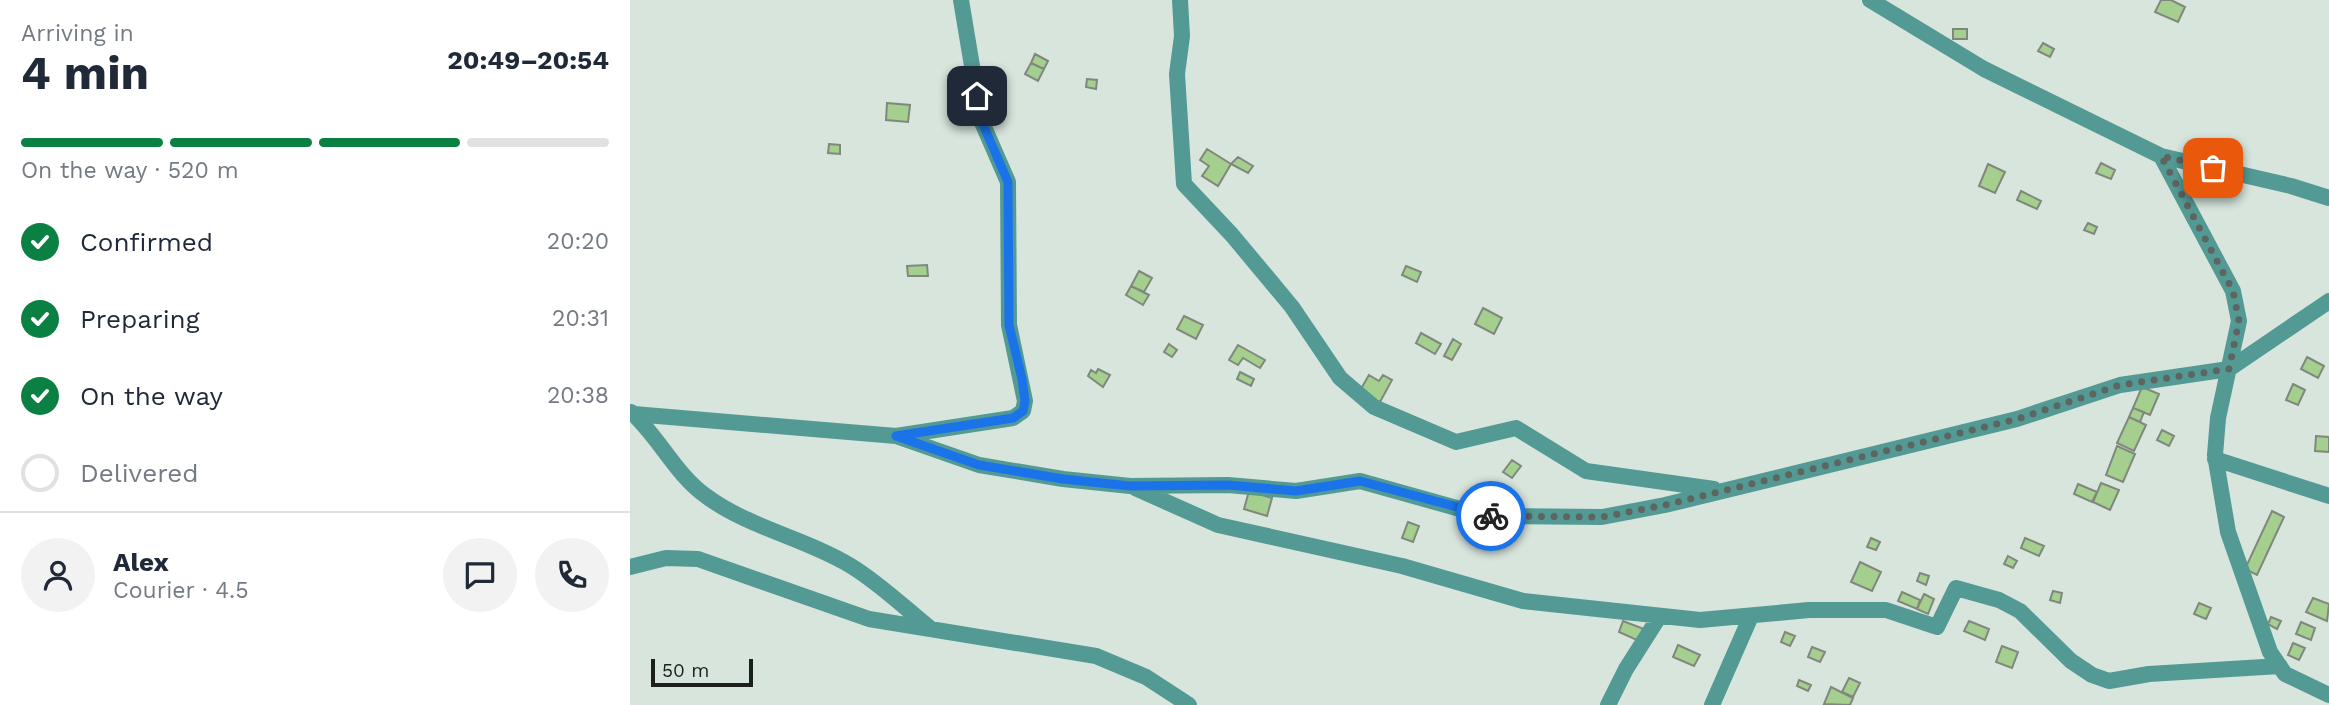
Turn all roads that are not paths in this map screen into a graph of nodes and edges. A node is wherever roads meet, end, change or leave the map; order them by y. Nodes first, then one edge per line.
1 (961, 0) edge
2 (1180, 0) edge
3 (1870, 0) edge
4 (2161, 156) junction
5 (2329, 198) edge
6 (2329, 301) edge
7 (2229, 369) junction
8 (632, 412) edge
9 (896, 436) junction
10 (2216, 459) junction
11 (1130, 486) junction
12 (1723, 491) junction
13 (2329, 496) edge
14 (630, 567) edge
15 (1751, 616) junction
16 (1659, 617) junction
17 (933, 630) junction
18 (2280, 666) junction
19 (2329, 695) edge
20 (1189, 705) edge
21 (1608, 705) edge
22 (1712, 705) edge

1 - 9 street
2 - 12 street
3 - 4 street
4 - 5 street
4 - 7 street
6 - 7 street
7 - 10 street
7 - 12 street
8 - 9 street
8 - 17 street
9 - 11 street
10 - 13 street
10 - 18 street
11 - 12 street
11 - 16 street
14 - 17 street
15 - 16 street
15 - 18 street
15 - 22 street
16 - 21 street
17 - 20 street
18 - 19 street

